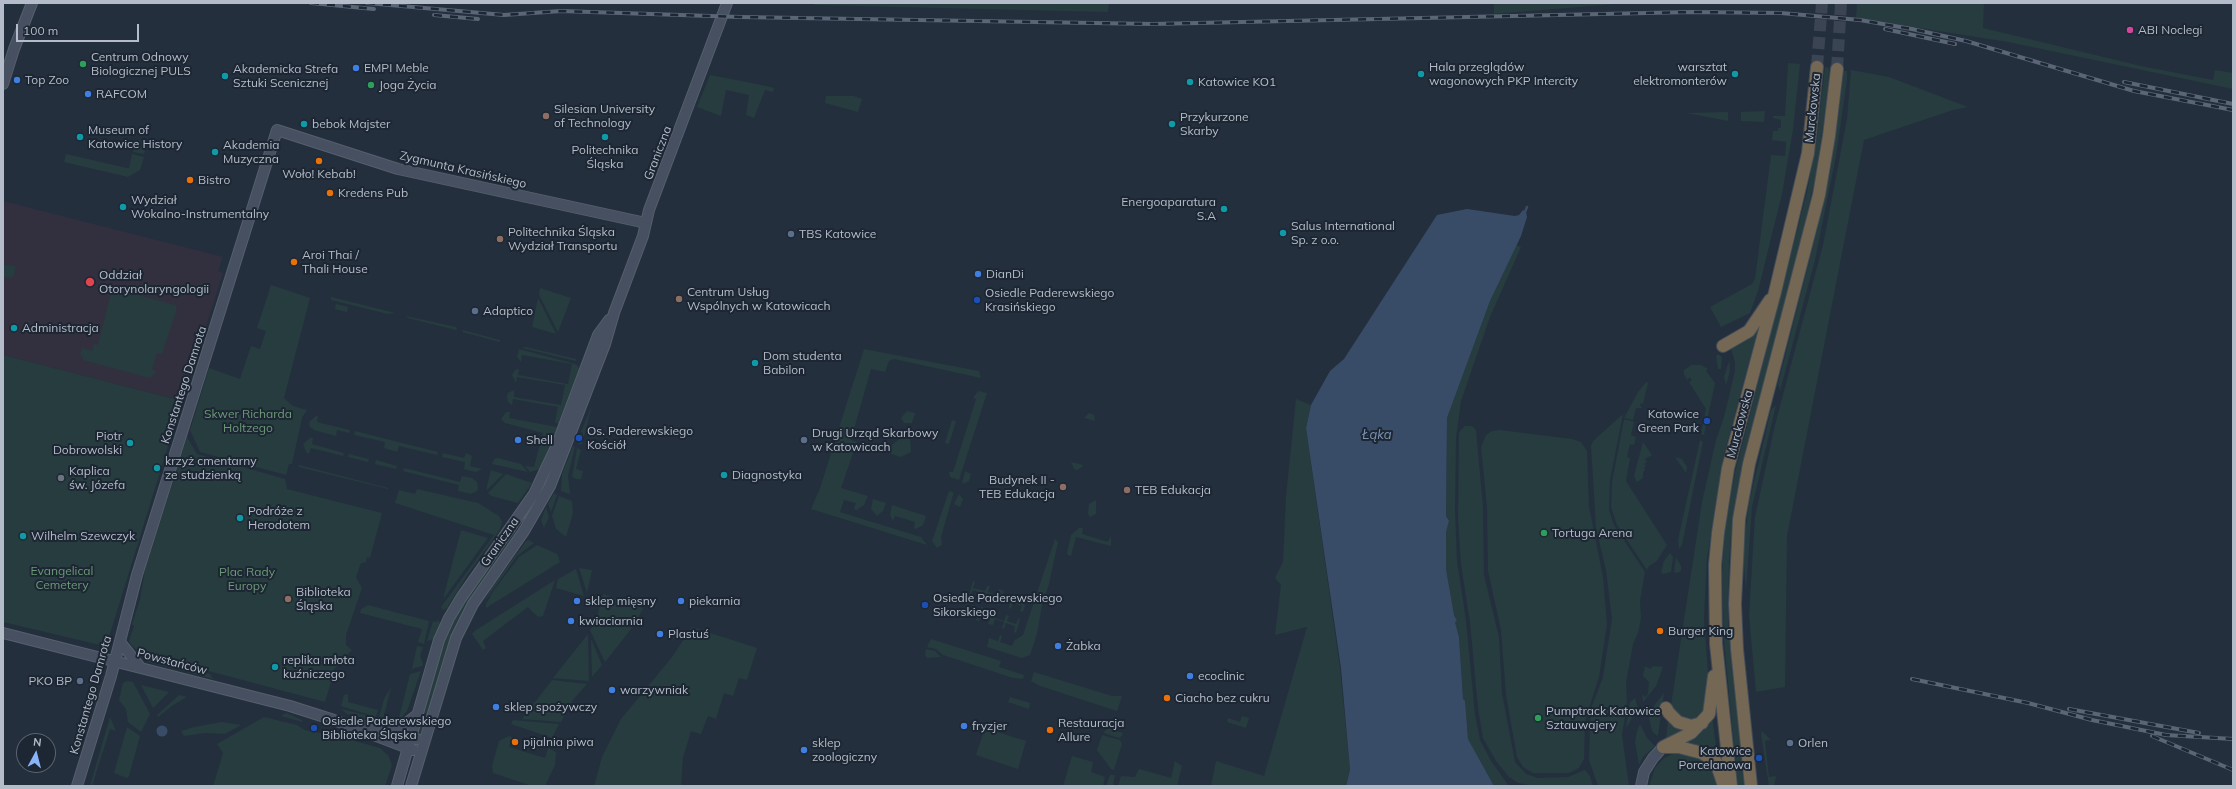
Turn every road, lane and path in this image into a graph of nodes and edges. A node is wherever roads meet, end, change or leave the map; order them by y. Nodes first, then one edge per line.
1 (32, 3) edge
2 (728, 3) edge
3 (1817, 67) tunnel mouth
4 (1837, 69) tunnel mouth
5 (3, 84) edge
6 (277, 130) joint
7 (646, 223) junction
8 (1775, 292) junction
9 (614, 313) junction
10 (1723, 346) dead end
11 (3, 633) edge
12 (120, 642) junction
13 (1717, 655) junction
14 (115, 661) junction
15 (140, 667) junction
16 (1739, 680) junction
17 (1666, 708) dead end
18 (1751, 709) dead end
19 (417, 715) junction
20 (334, 720) junction
21 (1702, 723) junction
22 (396, 732) junction
23 (411, 737) junction
24 (424, 741) junction
25 (1663, 747) junction
26 (408, 748) junction
27 (421, 752) junction
28 (77, 786) edge
29 (397, 786) edge
30 (411, 786) edge
31 (1642, 786) edge
32 (1724, 786) edge
33 (1730, 786) edge
34 (1750, 786) edge

1 - 5 street
2 - 7 street, Graniczna
3 - 8 highway, Murckowska
4 - 16 highway, Murckowska
6 - 7 street, Zygmunta Krasińskiego
6 - 12 street, Konstantego Damrota
7 - 9 street, Graniczna
8 - 10 highway
8 - 13 highway, Murckowska
9 - 19 street, Graniczna
9 - 24 street, Graniczna
11 - 14 street, Powstańców
12 - 14 street, Konstantego Damrota
12 - 15 street
13 - 21 highway
13 - 33 highway, Murckowska
14 - 15 street, Powstańców
14 - 28 street, Konstantego Damrota
15 - 20 street, Powstańców
16 - 18 highway
16 - 34 highway, Murckowska
17 - 21 highway
19 - 22 street
19 - 23 street, Graniczna
20 - 22 street, Powstańców
20 - 26 street, Powstańców
21 - 25 highway
22 - 23 street, Powstańców
23 - 24 street, Powstańców
23 - 26 street, Graniczna
24 - 27 street, Graniczna
25 - 31 street
25 - 32 highway
26 - 27 street, Powstańców
26 - 29 street, Graniczna
27 - 30 street, Graniczna

